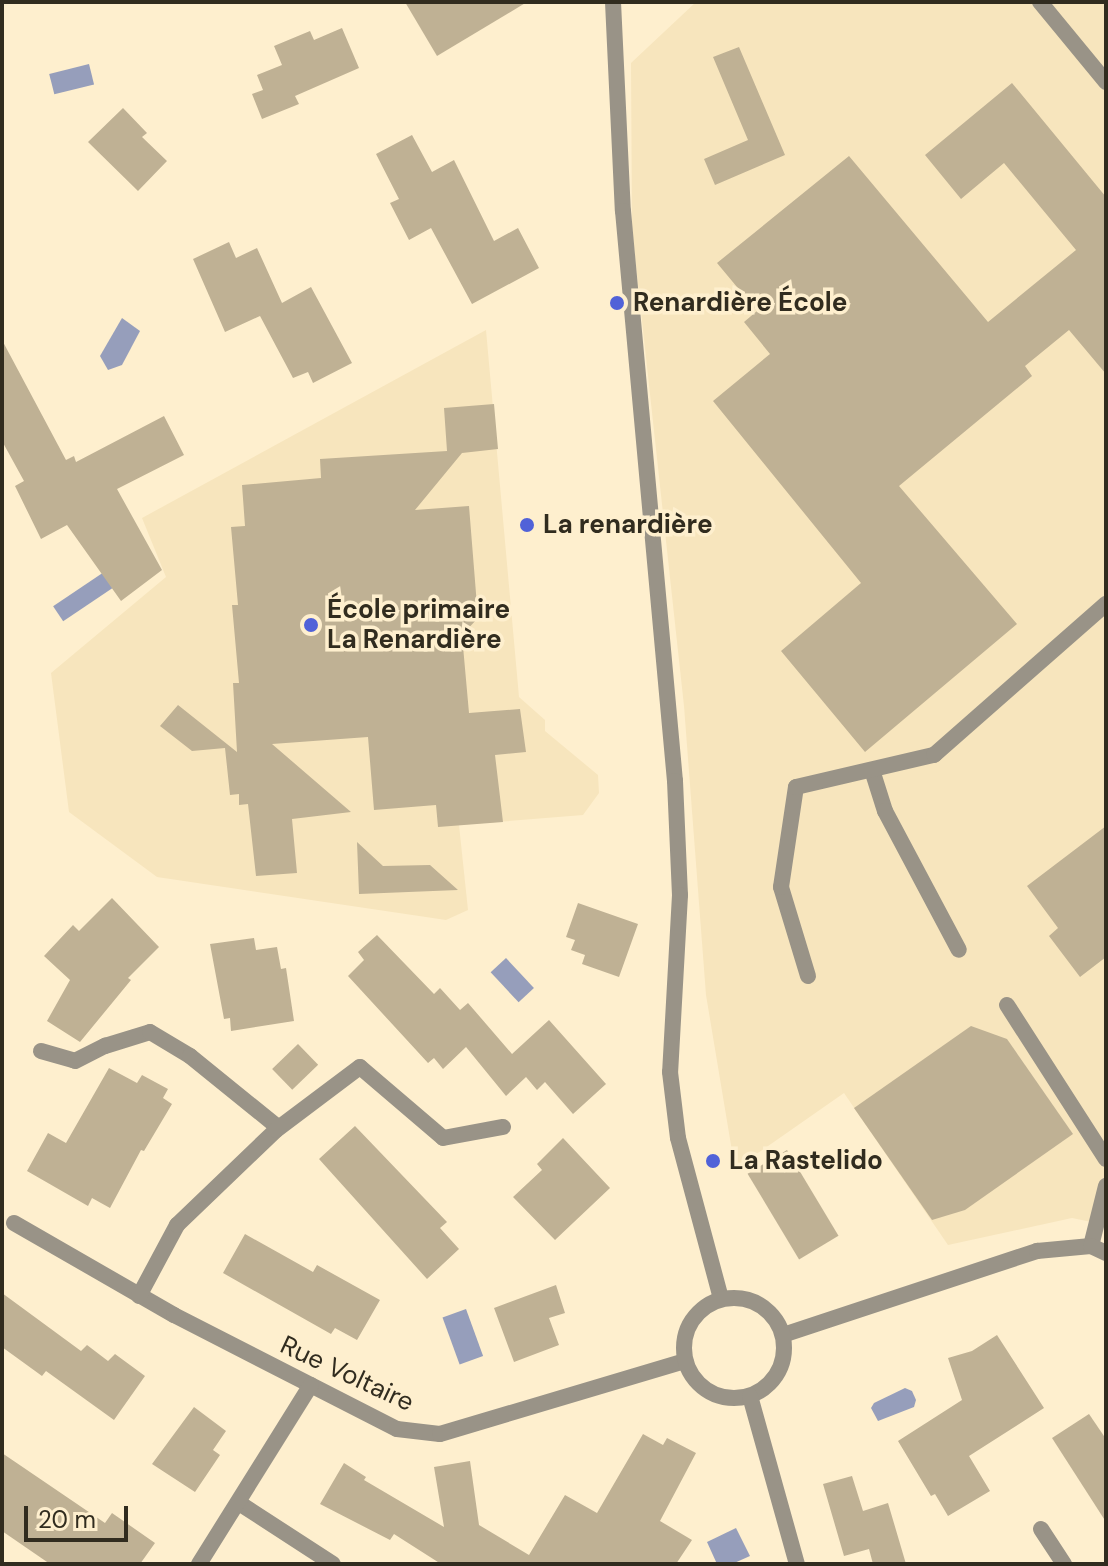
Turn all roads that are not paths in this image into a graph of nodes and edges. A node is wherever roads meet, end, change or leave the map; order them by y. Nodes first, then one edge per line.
1 (613, 2) edge
2 (1040, 2) edge
3 (1106, 82) edge
4 (1106, 604) edge
5 (872, 770) junction
6 (959, 950) dead end
7 (808, 976) dead end
8 (1007, 1005) dead end
9 (41, 1051) dead end
10 (503, 1127) dead end
11 (279, 1128) junction
12 (1106, 1159) edge
13 (1106, 1186) edge
14 (14, 1223) dead end
15 (1098, 1250) edge
16 (139, 1296) junction
17 (721, 1298) junction
18 (783, 1335) junction
19 (685, 1361) junction
20 (311, 1385) junction
21 (750, 1396) junction
22 (239, 1503) junction
23 (1041, 1529) dead end
24 (199, 1564) edge
25 (333, 1564) edge
26 (797, 1564) edge
27 (1064, 1564) edge

1 - 17 street
2 - 3 street
4 - 5 street
5 - 6 street
5 - 7 street
8 - 12 street
9 - 11 street
10 - 11 street
11 - 16 street
13 - 15 street
14 - 16 street, Rue Voltaire
15 - 18 street
16 - 20 street, Rue Voltaire
17 - 18 street
17 - 19 street
18 - 21 street
19 - 20 street, Rue Voltaire
19 - 21 street
20 - 22 street
21 - 26 street
22 - 24 street
22 - 25 street
23 - 27 street

